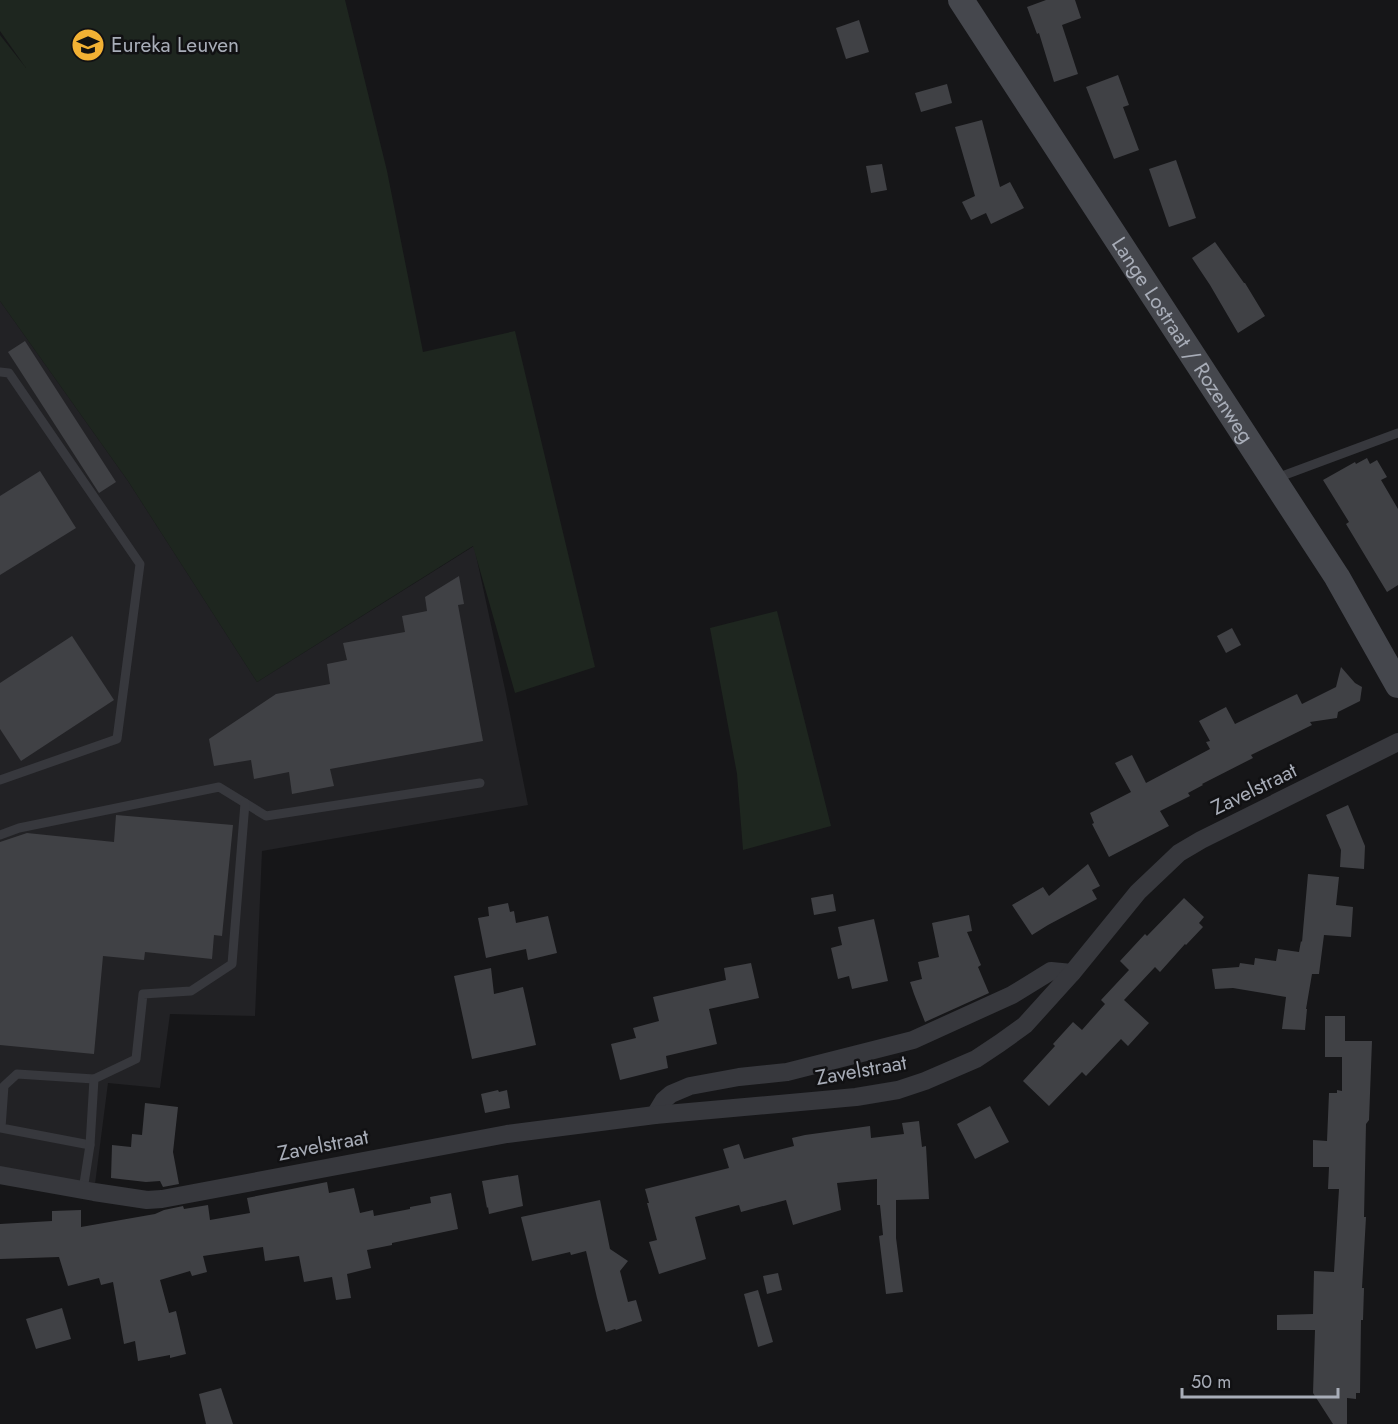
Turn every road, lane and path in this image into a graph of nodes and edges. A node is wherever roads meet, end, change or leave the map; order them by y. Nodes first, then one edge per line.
1 (961, 0) edge
2 (0, 372) edge
3 (1398, 433) edge
4 (1273, 479) junction
5 (1398, 685) edge
6 (1398, 742) edge
7 (0, 780) edge
8 (480, 783) dead end
9 (245, 803) junction
10 (0, 835) edge
11 (1072, 973) junction
12 (94, 1079) junction
13 (655, 1115) junction
14 (1, 1128) edge
15 (90, 1145) junction
16 (0, 1175) edge
17 (84, 1190) junction

1 - 4 street, Lange Lostraat / Rozenweg
2 - 7 lane
3 - 4 lane
4 - 5 street, Lange Lostraat / Rozenweg
6 - 11 street, Zavelstraat
8 - 9 lane
9 - 10 lane
9 - 12 lane
11 - 13 street, Zavelstraat
11 - 13 street, Zavelstraat
12 - 14 lane
12 - 15 lane
13 - 17 street, Zavelstraat
14 - 15 lane
15 - 17 lane
16 - 17 street, Zavelstraat

